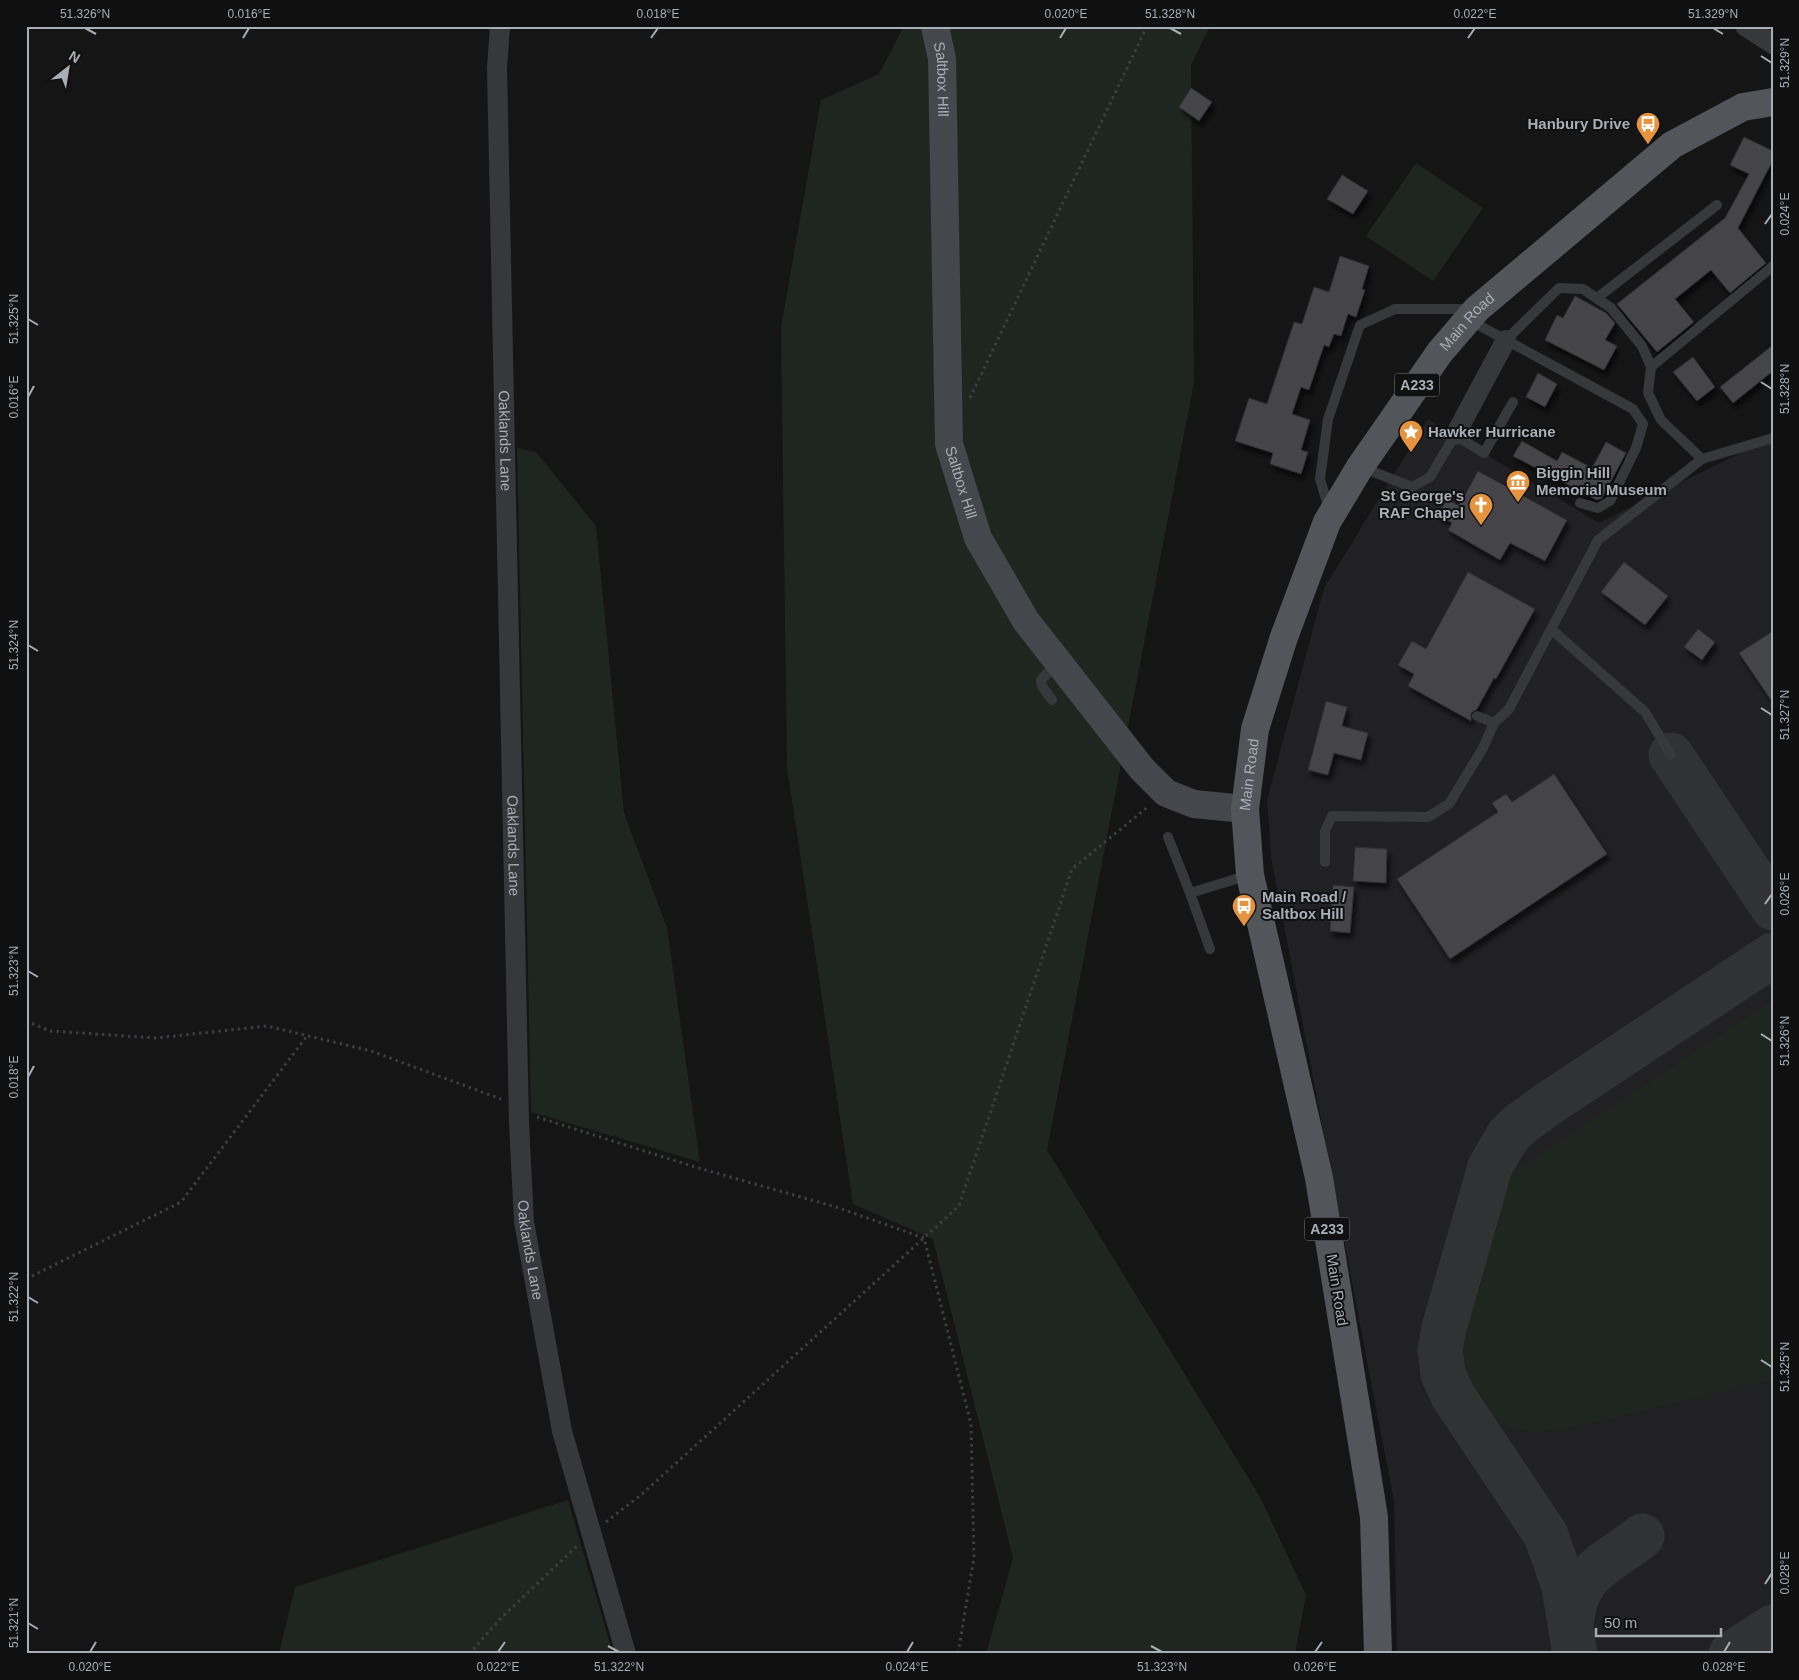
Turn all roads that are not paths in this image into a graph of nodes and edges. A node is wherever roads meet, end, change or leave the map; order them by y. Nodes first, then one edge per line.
1 (500, 26) edge
2 (935, 26) edge
3 (1745, 26) edge
4 (1773, 44) edge
5 (1773, 102) edge
6 (1717, 205) dead end
7 (1773, 266) edge
8 (1597, 298) junction
9 (1472, 314) junction
10 (1506, 340) junction
11 (1651, 367) junction
12 (1513, 402) dead end
13 (1455, 436) junction
14 (1773, 438) edge
15 (1702, 458) junction
16 (1360, 467) junction
17 (1580, 503) dead end
18 (1331, 515) junction
19 (1551, 629) junction
20 (1058, 662) junction
21 (1052, 700) dead end
22 (1478, 716) dead end
23 (1494, 723) junction
24 (1671, 755) dead end
25 (1245, 809) junction
26 (1168, 837) dead end
27 (1325, 862) dead end
28 (1250, 875) junction
29 (1190, 893) junction
30 (1210, 949) dead end
31 (626, 1654) edge
32 (1378, 1654) edge

1 - 31 street, Oaklands Lane
2 - 20 street, Saltbox Hill
3 - 4 street
5 - 9 main road, Main Road / A233
6 - 8 lane
7 - 11 lane
8 - 10 lane
8 - 11 lane
9 - 10 lane
9 - 16 main road, Main Road / A233
9 - 18 lane
10 - 13 street
10 - 17 lane
11 - 15 lane
12 - 13 lane
13 - 16 lane
14 - 15 lane
15 - 19 lane
16 - 18 main road, Main Road / A233
18 - 25 main road, Main Road / A233
19 - 23 lane
19 - 24 lane
20 - 21 lane
20 - 25 street, Saltbox Hill
22 - 23 lane
23 - 27 lane
25 - 28 main road, Main Road / A233
26 - 29 lane
28 - 29 lane
28 - 32 main road, Main Road / A233
29 - 30 lane

